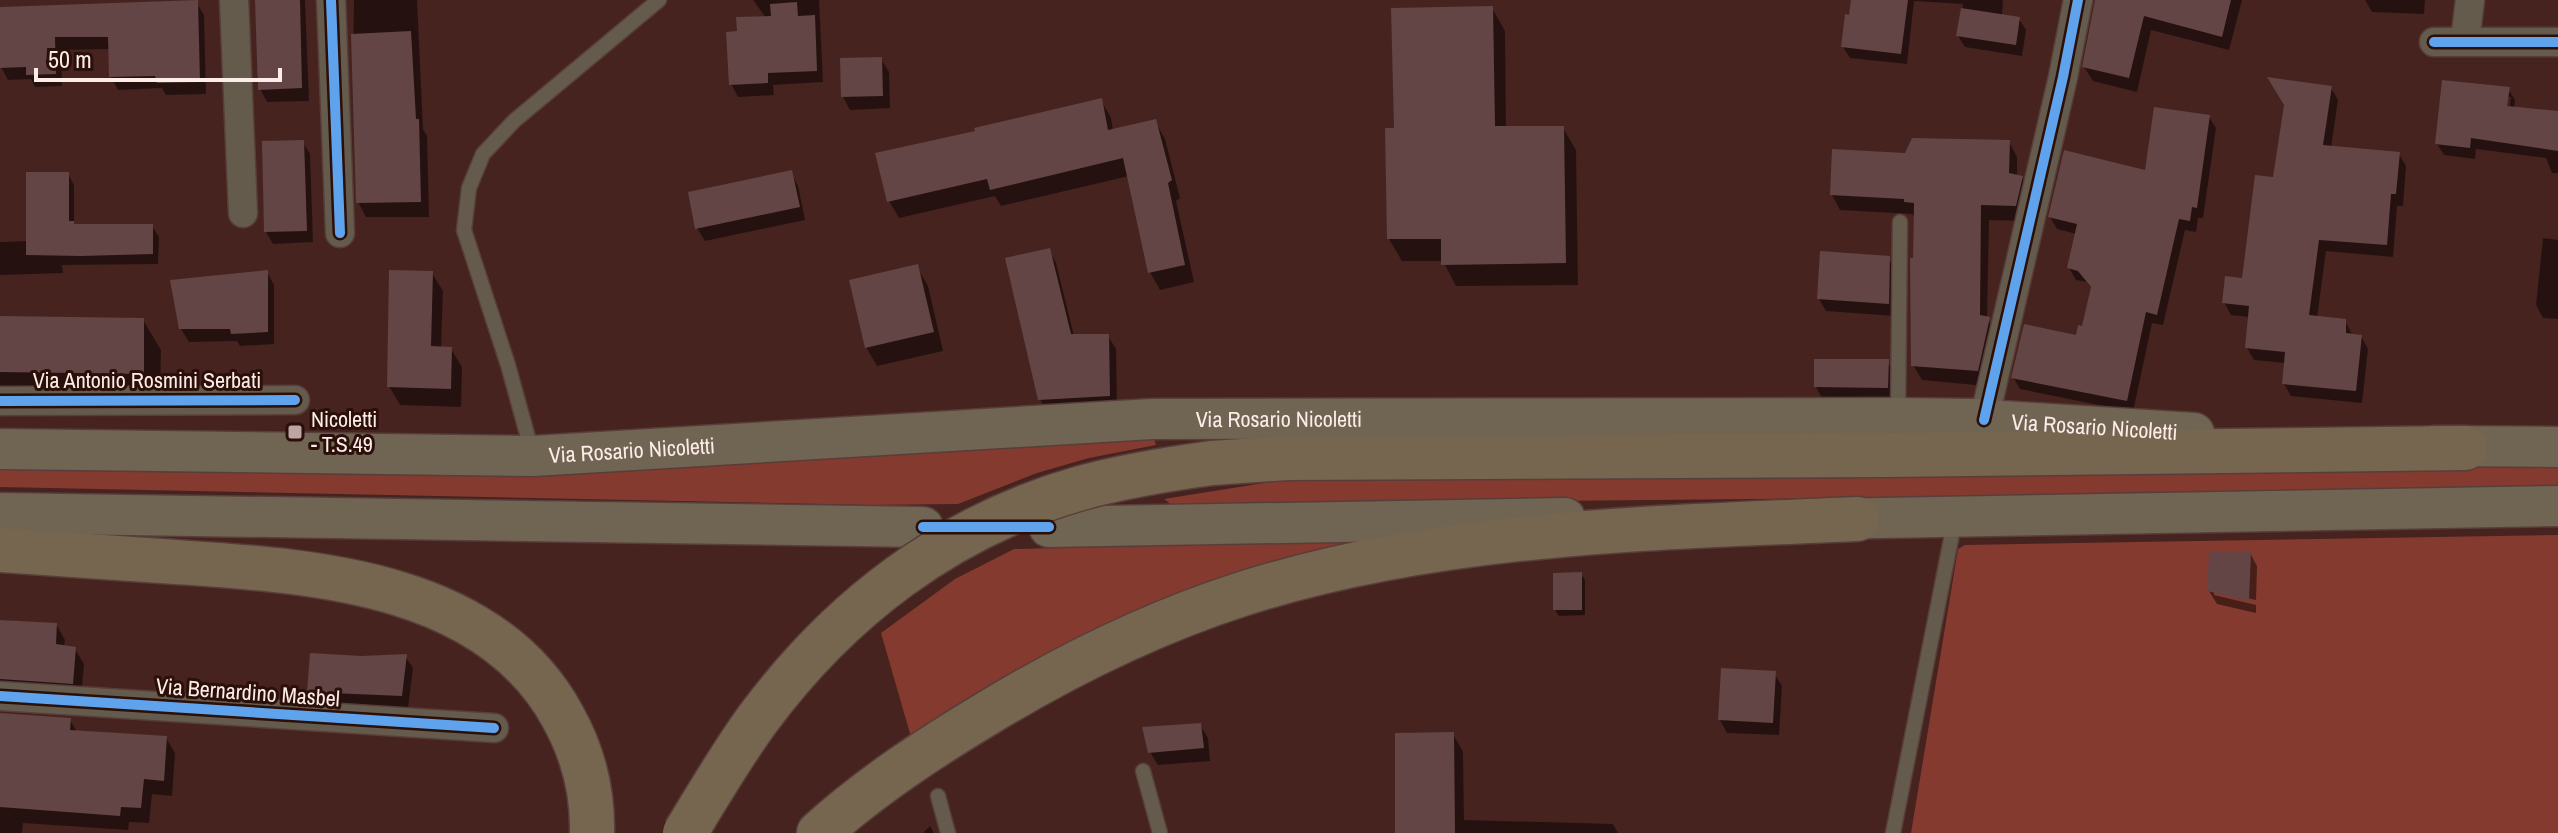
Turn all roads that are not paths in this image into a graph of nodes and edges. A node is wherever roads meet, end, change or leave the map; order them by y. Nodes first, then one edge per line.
1 (234, 0) edge
2 (331, 0) edge
3 (659, 0) edge
4 (2078, 0) edge
5 (2470, 0) edge
6 (2465, 41) junction
7 (2434, 42) dead end
8 (2558, 42) edge
9 (243, 213) dead end
10 (1900, 222) dead end
11 (340, 233) dead end
12 (295, 400) dead end
13 (0, 401) edge
14 (1898, 418) junction
15 (1984, 420) junction
16 (2558, 447) edge
17 (2465, 448) junction
18 (0, 449) edge
19 (533, 456) junction
20 (2558, 506) edge
21 (0, 513) edge
22 (1955, 518) junction
23 (1857, 519) junction
24 (923, 527) dead end
25 (1049, 527) dead end
26 (0, 550) edge
27 (0, 696) edge
28 (494, 728) dead end
29 (1143, 771) dead end
30 (938, 796) dead end
31 (592, 833) edge
32 (685, 833) edge
33 (819, 833) edge
34 (948, 833) edge
35 (1160, 833) edge
36 (1893, 833) edge

1 - 9 street
2 - 11 street
3 - 19 lane
4 - 15 street
5 - 6 street
6 - 7 street
6 - 8 street
10 - 14 lane
12 - 13 street, Via Antonio Rosmini Serbati
14 - 15 main road, Via Rosario Nicoletti
14 - 19 main road, Via Rosario Nicoletti
15 - 17 main road, Via Rosario Nicoletti
16 - 17 main road, Via Rosario Nicoletti
17 - 32 highway, bridge
18 - 19 main road, Via Rosario Nicoletti
20 - 22 main road
21 - 24 main road
22 - 23 main road
22 - 36 lane
23 - 25 main road
23 - 33 highway
26 - 31 highway
27 - 28 street, Via Bernardino Masbel
29 - 35 lane
30 - 34 lane

